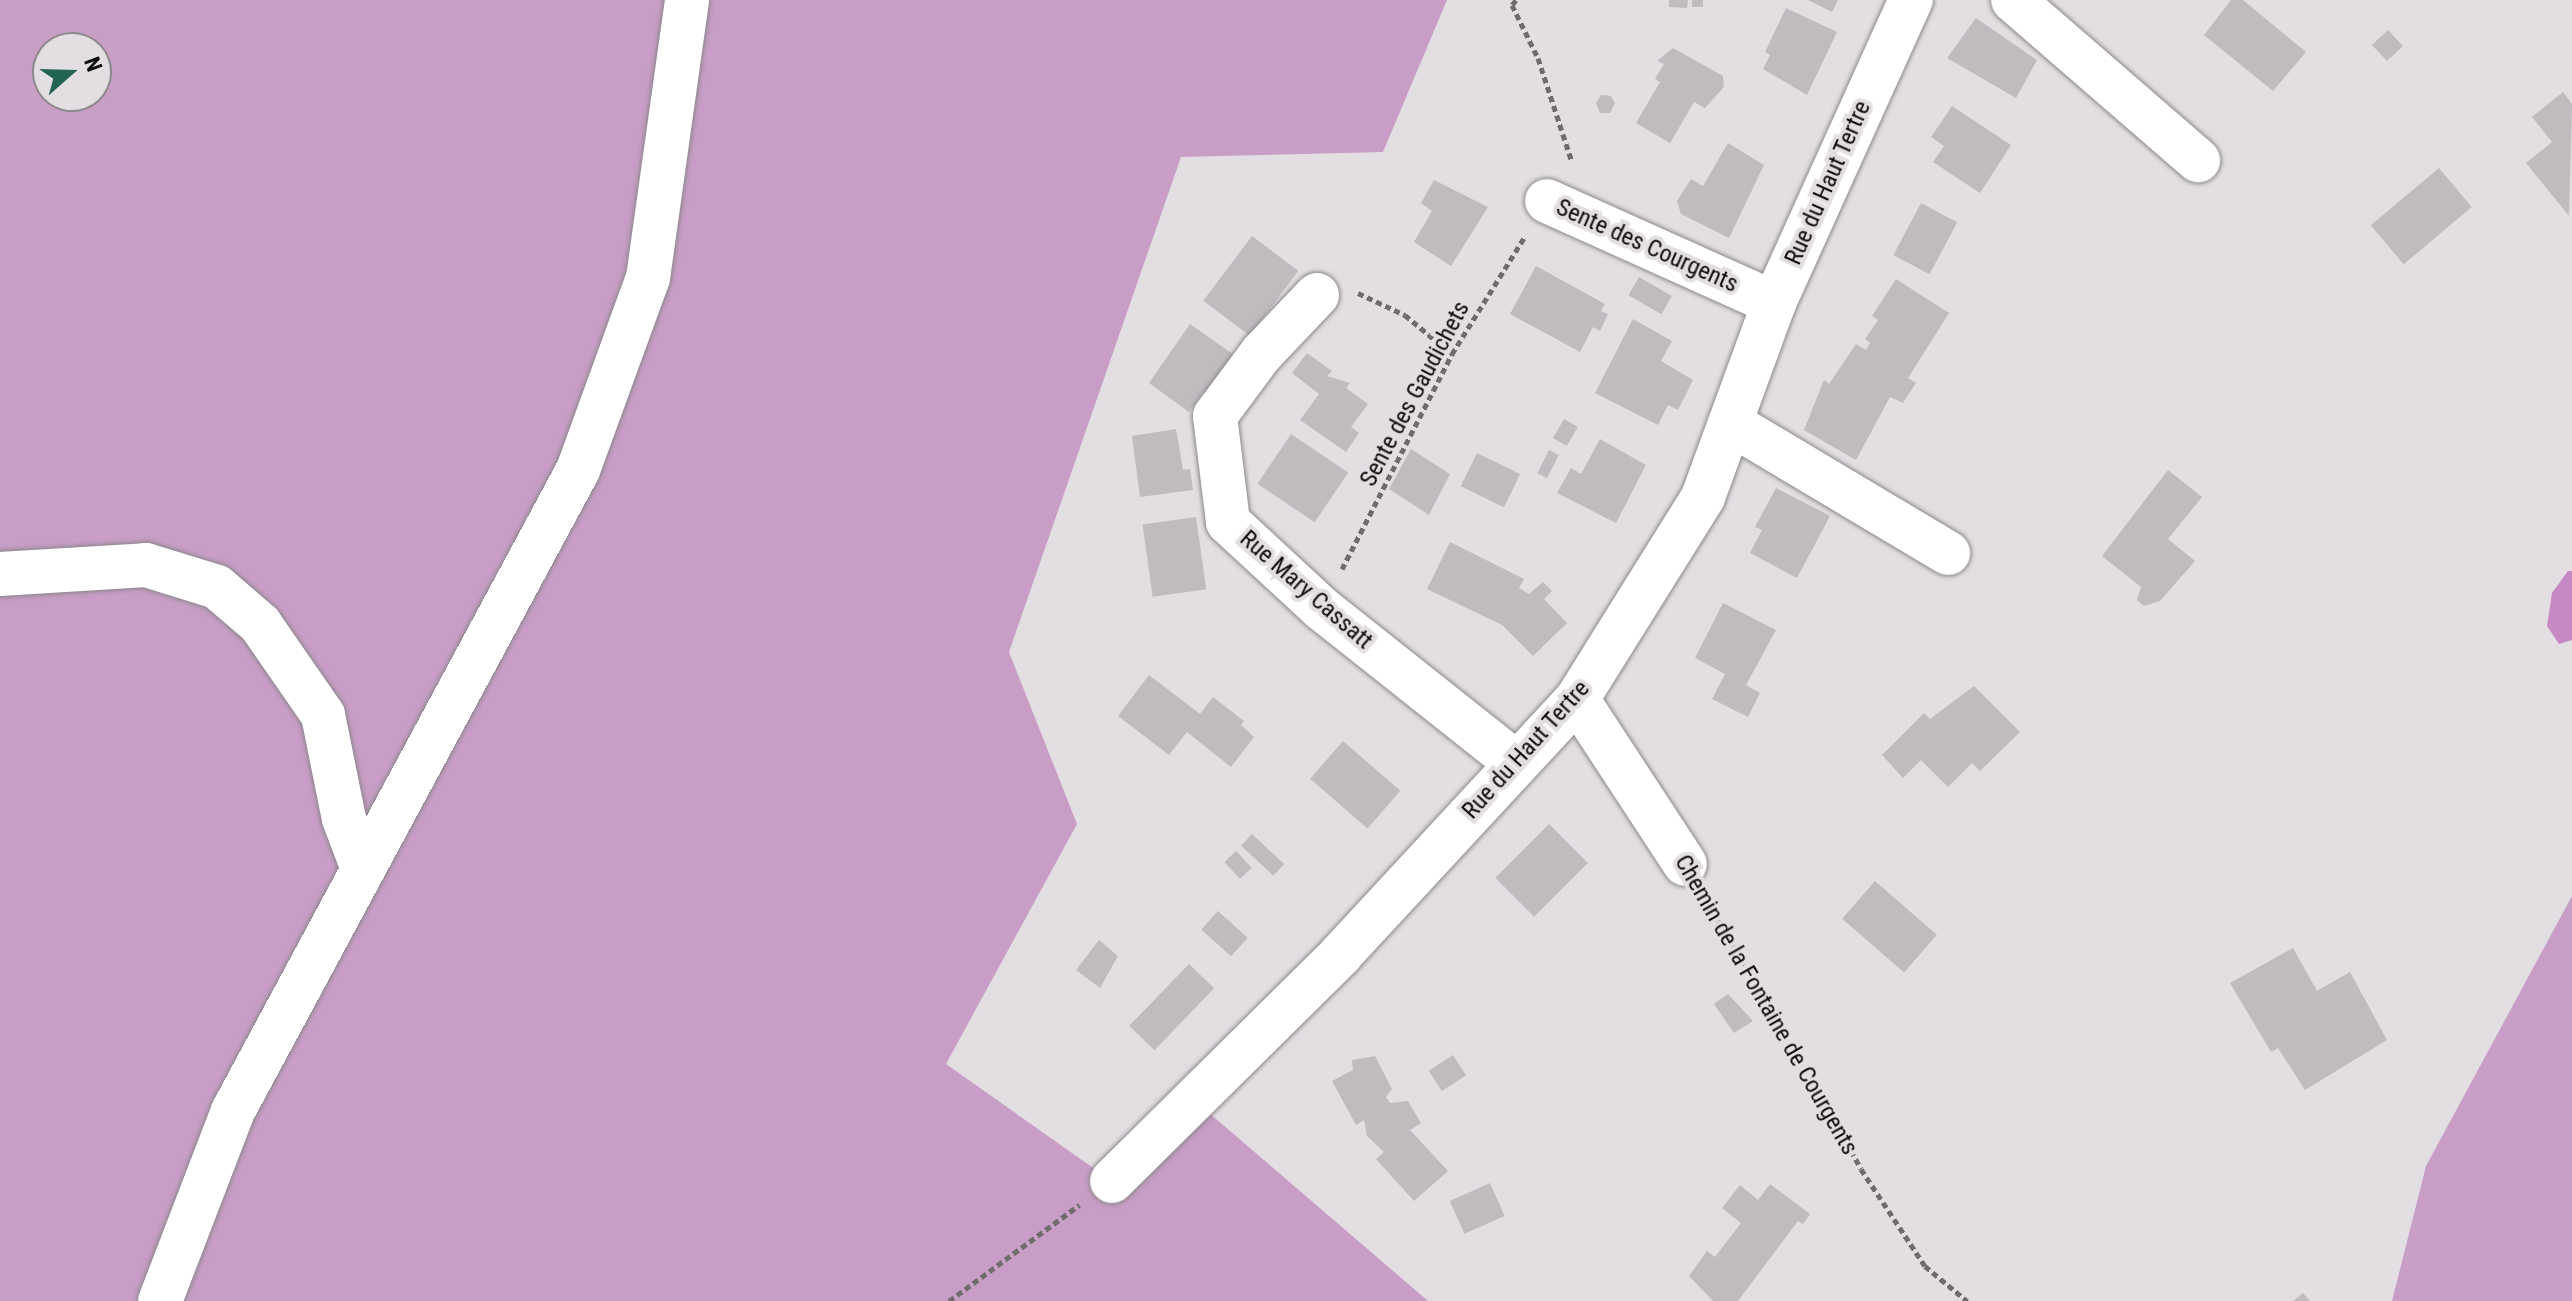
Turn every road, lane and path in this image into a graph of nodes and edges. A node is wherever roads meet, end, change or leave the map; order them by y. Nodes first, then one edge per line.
1 (687, 0) edge
2 (1516, 0) edge
3 (1911, 0) edge
4 (2013, 0) edge
5 (2198, 160) dead end
6 (1547, 201) junction
7 (1317, 295) joint
8 (1774, 303) junction
9 (1452, 354) junction
10 (1730, 423) junction
11 (1948, 553) dead end
12 (0, 574) edge
13 (1322, 609) junction
14 (1577, 699) junction
15 (1516, 763) junction
16 (1685, 864) joint
17 (363, 869) junction
18 (1112, 1181) joint
19 (160, 1301) edge
20 (949, 1301) edge
21 (1967, 1301) edge

1 - 17 street
2 - 6 path, Sente des Courgents
3 - 8 street, Rue du Haut Tertre
4 - 5 street
6 - 8 street, Sente des Courgents
6 - 9 path, Sente des Gaudichets
7 - 9 path
7 - 13 street, Rue Mary Cassatt
8 - 10 street, Rue du Haut Tertre
9 - 13 path, Sente des Gaudichets
10 - 11 street
10 - 14 street, Rue du Haut Tertre
12 - 17 street
13 - 15 street, Rue Mary Cassatt
14 - 15 street, Rue du Haut Tertre
14 - 16 street, Chemin de la Fontaine de Courgents
15 - 18 street, Rue du Haut Tertre
16 - 21 path, Chemin de la Fontaine de Courgents
17 - 19 street
18 - 20 path

